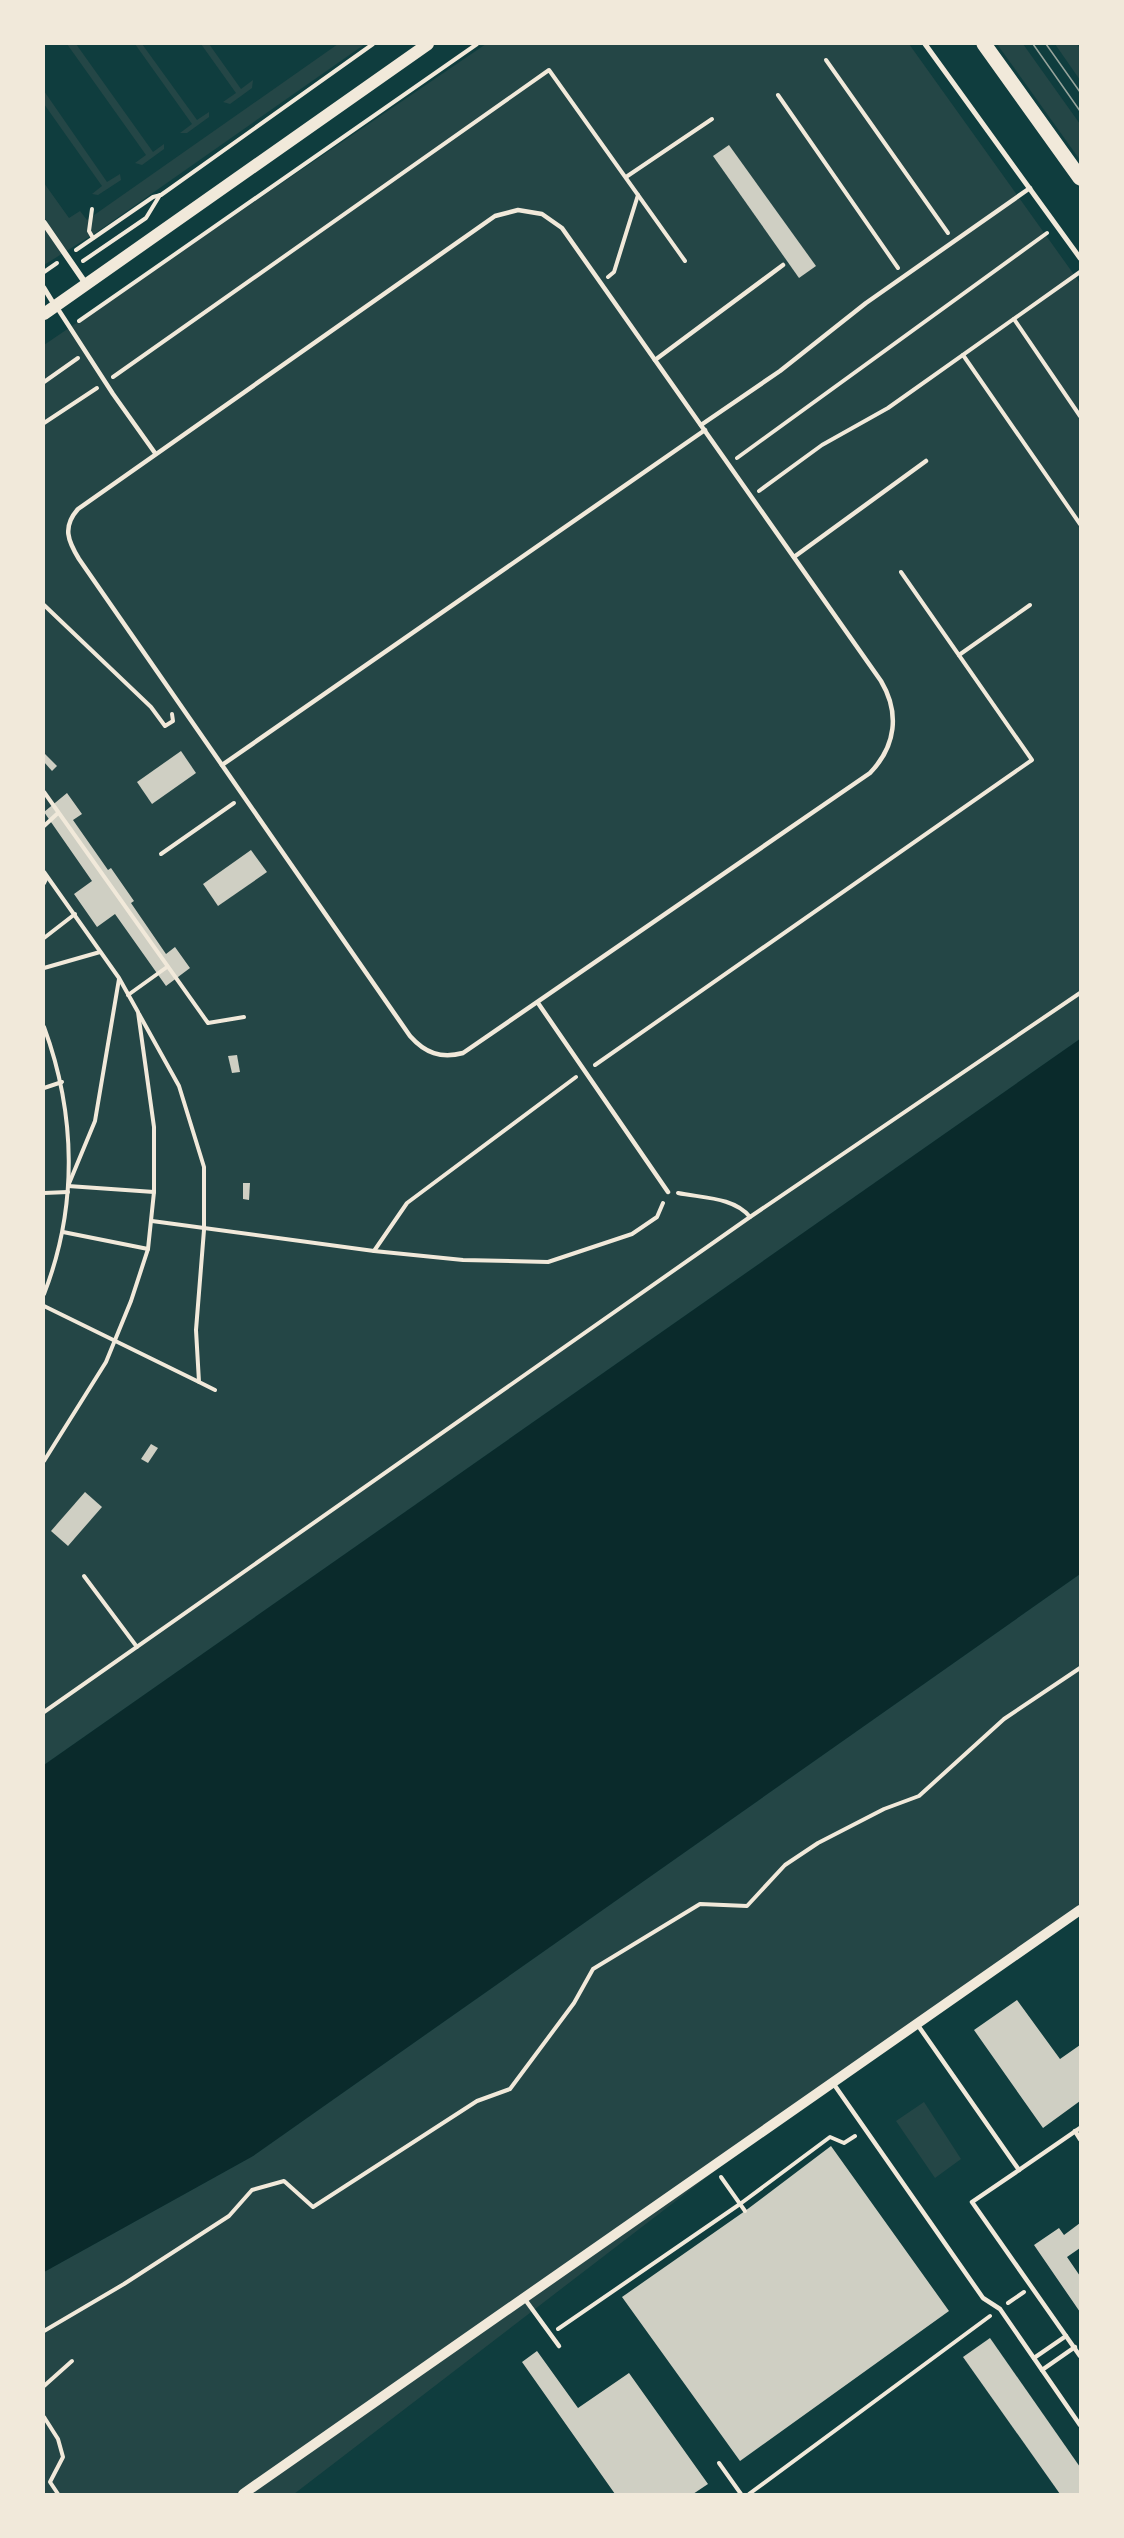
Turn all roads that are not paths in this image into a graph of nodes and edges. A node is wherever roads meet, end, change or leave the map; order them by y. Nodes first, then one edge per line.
1 (428, 44) edge
2 (925, 44) edge
3 (984, 44) edge
4 (1080, 178) edge
5 (1030, 188) junction
6 (44, 223) edge
7 (1080, 258) edge
8 (783, 265) dead end
9 (86, 284) junction
10 (44, 288) edge
11 (55, 306) junction
12 (44, 314) edge
13 (655, 360) junction
14 (701, 425) junction
15 (705, 430) junction
16 (155, 453) junction
17 (926, 461) dead end
18 (794, 557) junction
19 (222, 765) junction
20 (538, 1003) junction
21 (668, 1192) road end
22 (1080, 1910) edge
23 (917, 2024) junction
24 (832, 2081) junction
25 (1078, 2130) edge
26 (1080, 2139) edge
27 (1019, 2170) junction
28 (524, 2298) junction
29 (1066, 2336) junction
30 (559, 2346) dead end
31 (1075, 2347) junction
32 (1080, 2356) edge
33 (1034, 2358) junction
34 (1042, 2370) junction
35 (1080, 2425) edge
36 (243, 2494) edge

1 - 9 main road
2 - 5 street
3 - 4 main road
5 - 7 street
5 - 14 lane
6 - 9 street
8 - 13 lane
9 - 11 main road
10 - 11 street
11 - 12 main road
11 - 16 lane
13 - 14 lane
13 - 16 lane
14 - 15 lane
15 - 18 lane
15 - 19 lane
16 - 19 lane
17 - 18 lane
18 - 20 lane
19 - 20 lane
20 - 21 lane
22 - 23 street
23 - 24 street
23 - 27 lane
24 - 28 street
24 - 33 lane
25 - 26 lane
25 - 27 lane
27 - 29 lane
28 - 30 lane
28 - 36 street
29 - 31 lane
29 - 33 lane
31 - 32 lane
31 - 34 lane
33 - 34 lane
34 - 35 lane

